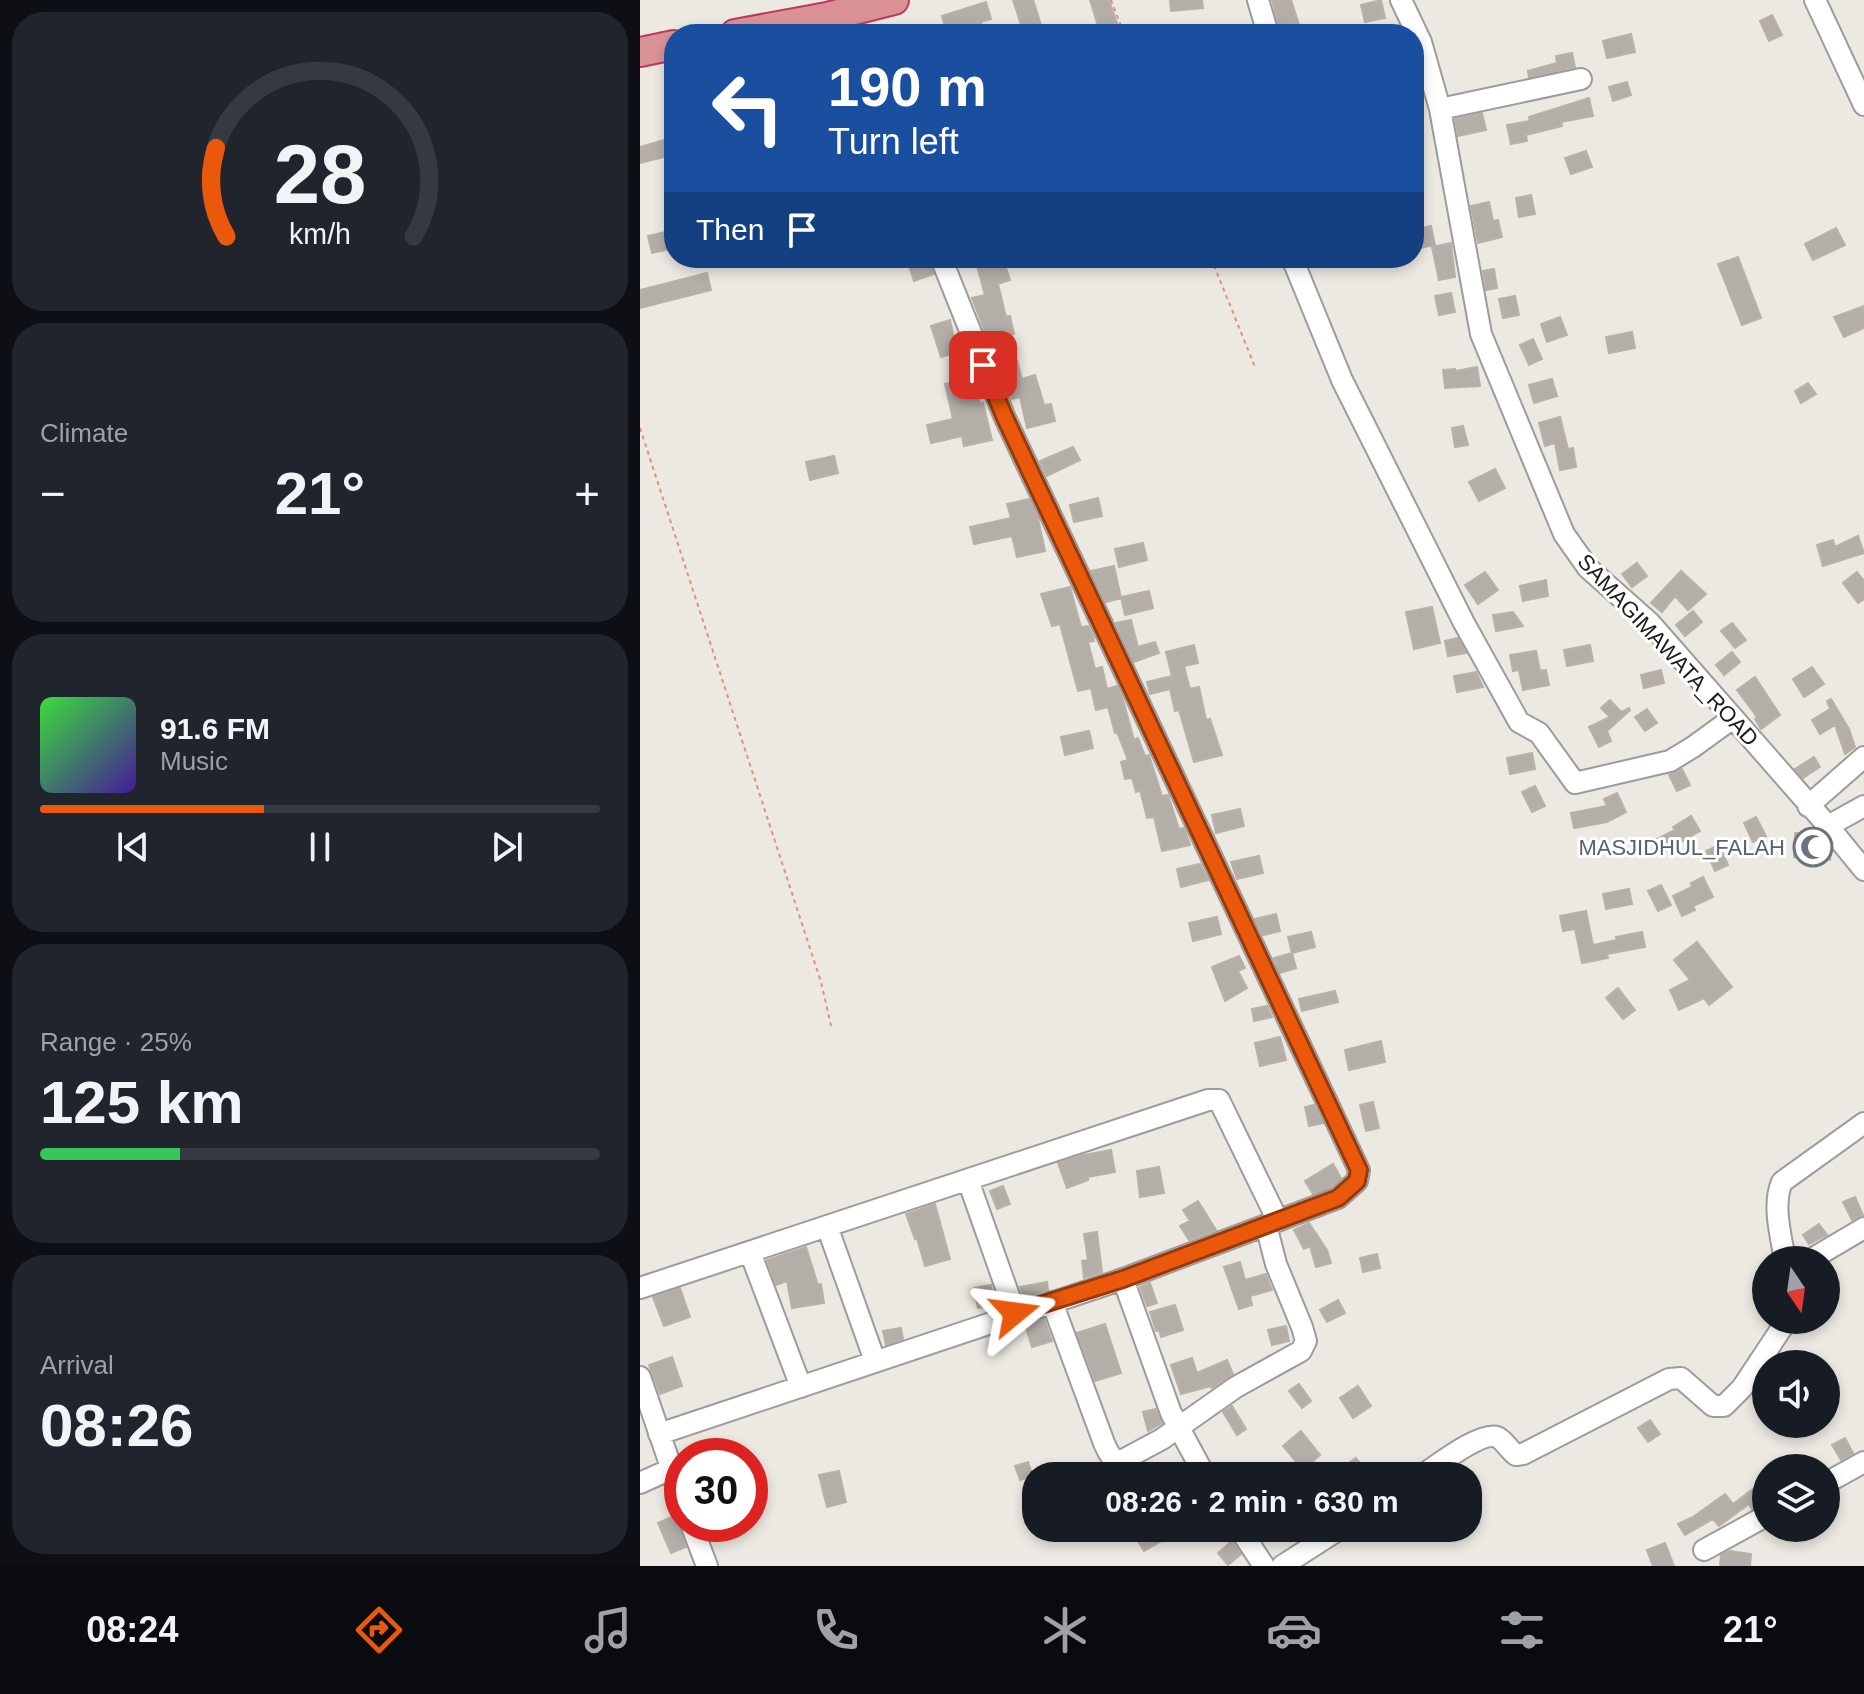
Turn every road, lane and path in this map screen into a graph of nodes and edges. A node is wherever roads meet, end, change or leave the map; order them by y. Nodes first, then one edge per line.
1 (1111, 0) edge
2 (1258, 0) edge
3 (1401, 0) edge
4 (1815, 0) edge
5 (886, 1) edge
6 (835, 24) edge
7 (1120, 24) edge
8 (1265, 24) edge
9 (1412, 24) edge
10 (664, 47) edge
11 (640, 52) edge
12 (1424, 53) edge
13 (1581, 79) dead end
14 (1864, 105) edge
15 (1440, 109) junction
16 (945, 268) edge
17 (1215, 268) edge
18 (1296, 268) edge
19 (1255, 367) dead end
20 (640, 428) edge
21 (1733, 718) junction
22 (1864, 757) edge
23 (1808, 806) junction
24 (1864, 806) edge
25 (1828, 826) junction
26 (1864, 870) edge
27 (832, 1030) dead end
28 (1864, 1123) edge
29 (968, 1180) junction
30 (1272, 1223) junction
31 (827, 1226) junction
32 (1864, 1228) edge
33 (1783, 1246) edge
34 (1834, 1246) edge
35 (750, 1252) junction
36 (1123, 1279) junction
37 (640, 1288) edge
38 (1052, 1302) junction
39 (1015, 1313) junction
40 (1778, 1334) edge
41 (875, 1361) junction
42 (640, 1377) edge
43 (801, 1387) junction
44 (1179, 1428) junction
45 (659, 1434) junction
46 (664, 1449) edge
47 (1197, 1462) edge
48 (1443, 1462) edge
49 (1864, 1462) edge
50 (664, 1472) edge
51 (1840, 1475) edge
52 (640, 1483) edge
53 (1752, 1524) edge
54 (698, 1542) edge
55 (1248, 1542) edge
56 (1319, 1542) edge
57 (1704, 1550) dead end
58 (707, 1566) edge
59 (1264, 1566) edge
60 (1282, 1566) edge

1 - 7 path
2 - 8 street
3 - 9 street, SAMAGIMAWATA_ROAD
4 - 14 street
5 - 6 highway
10 - 11 highway
12 - 15 street, SAMAGIMAWATA_ROAD
13 - 15 street
15 - 21 street, SAMAGIMAWATA_ROAD
16 - 30 street
17 - 19 path
18 - 21 street
20 - 27 path
21 - 23 street, SAMAGIMAWATA_ROAD
22 - 23 street
23 - 25 street, SAMAGIMAWATA_ROAD
24 - 25 street
25 - 26 street, SAMAGIMAWATA_ROAD
28 - 33 street
29 - 30 street
29 - 31 street
29 - 39 street
30 - 36 street
30 - 44 street
31 - 35 street
31 - 41 street
32 - 34 street
35 - 37 street
35 - 43 street
36 - 38 street
36 - 44 street
38 - 39 street
38 - 44 street
39 - 41 street
40 - 48 street
41 - 43 street
42 - 45 street
43 - 45 street
44 - 47 street
45 - 46 street
49 - 51 street
50 - 52 street
53 - 57 street
54 - 58 street
55 - 59 street
56 - 60 street

